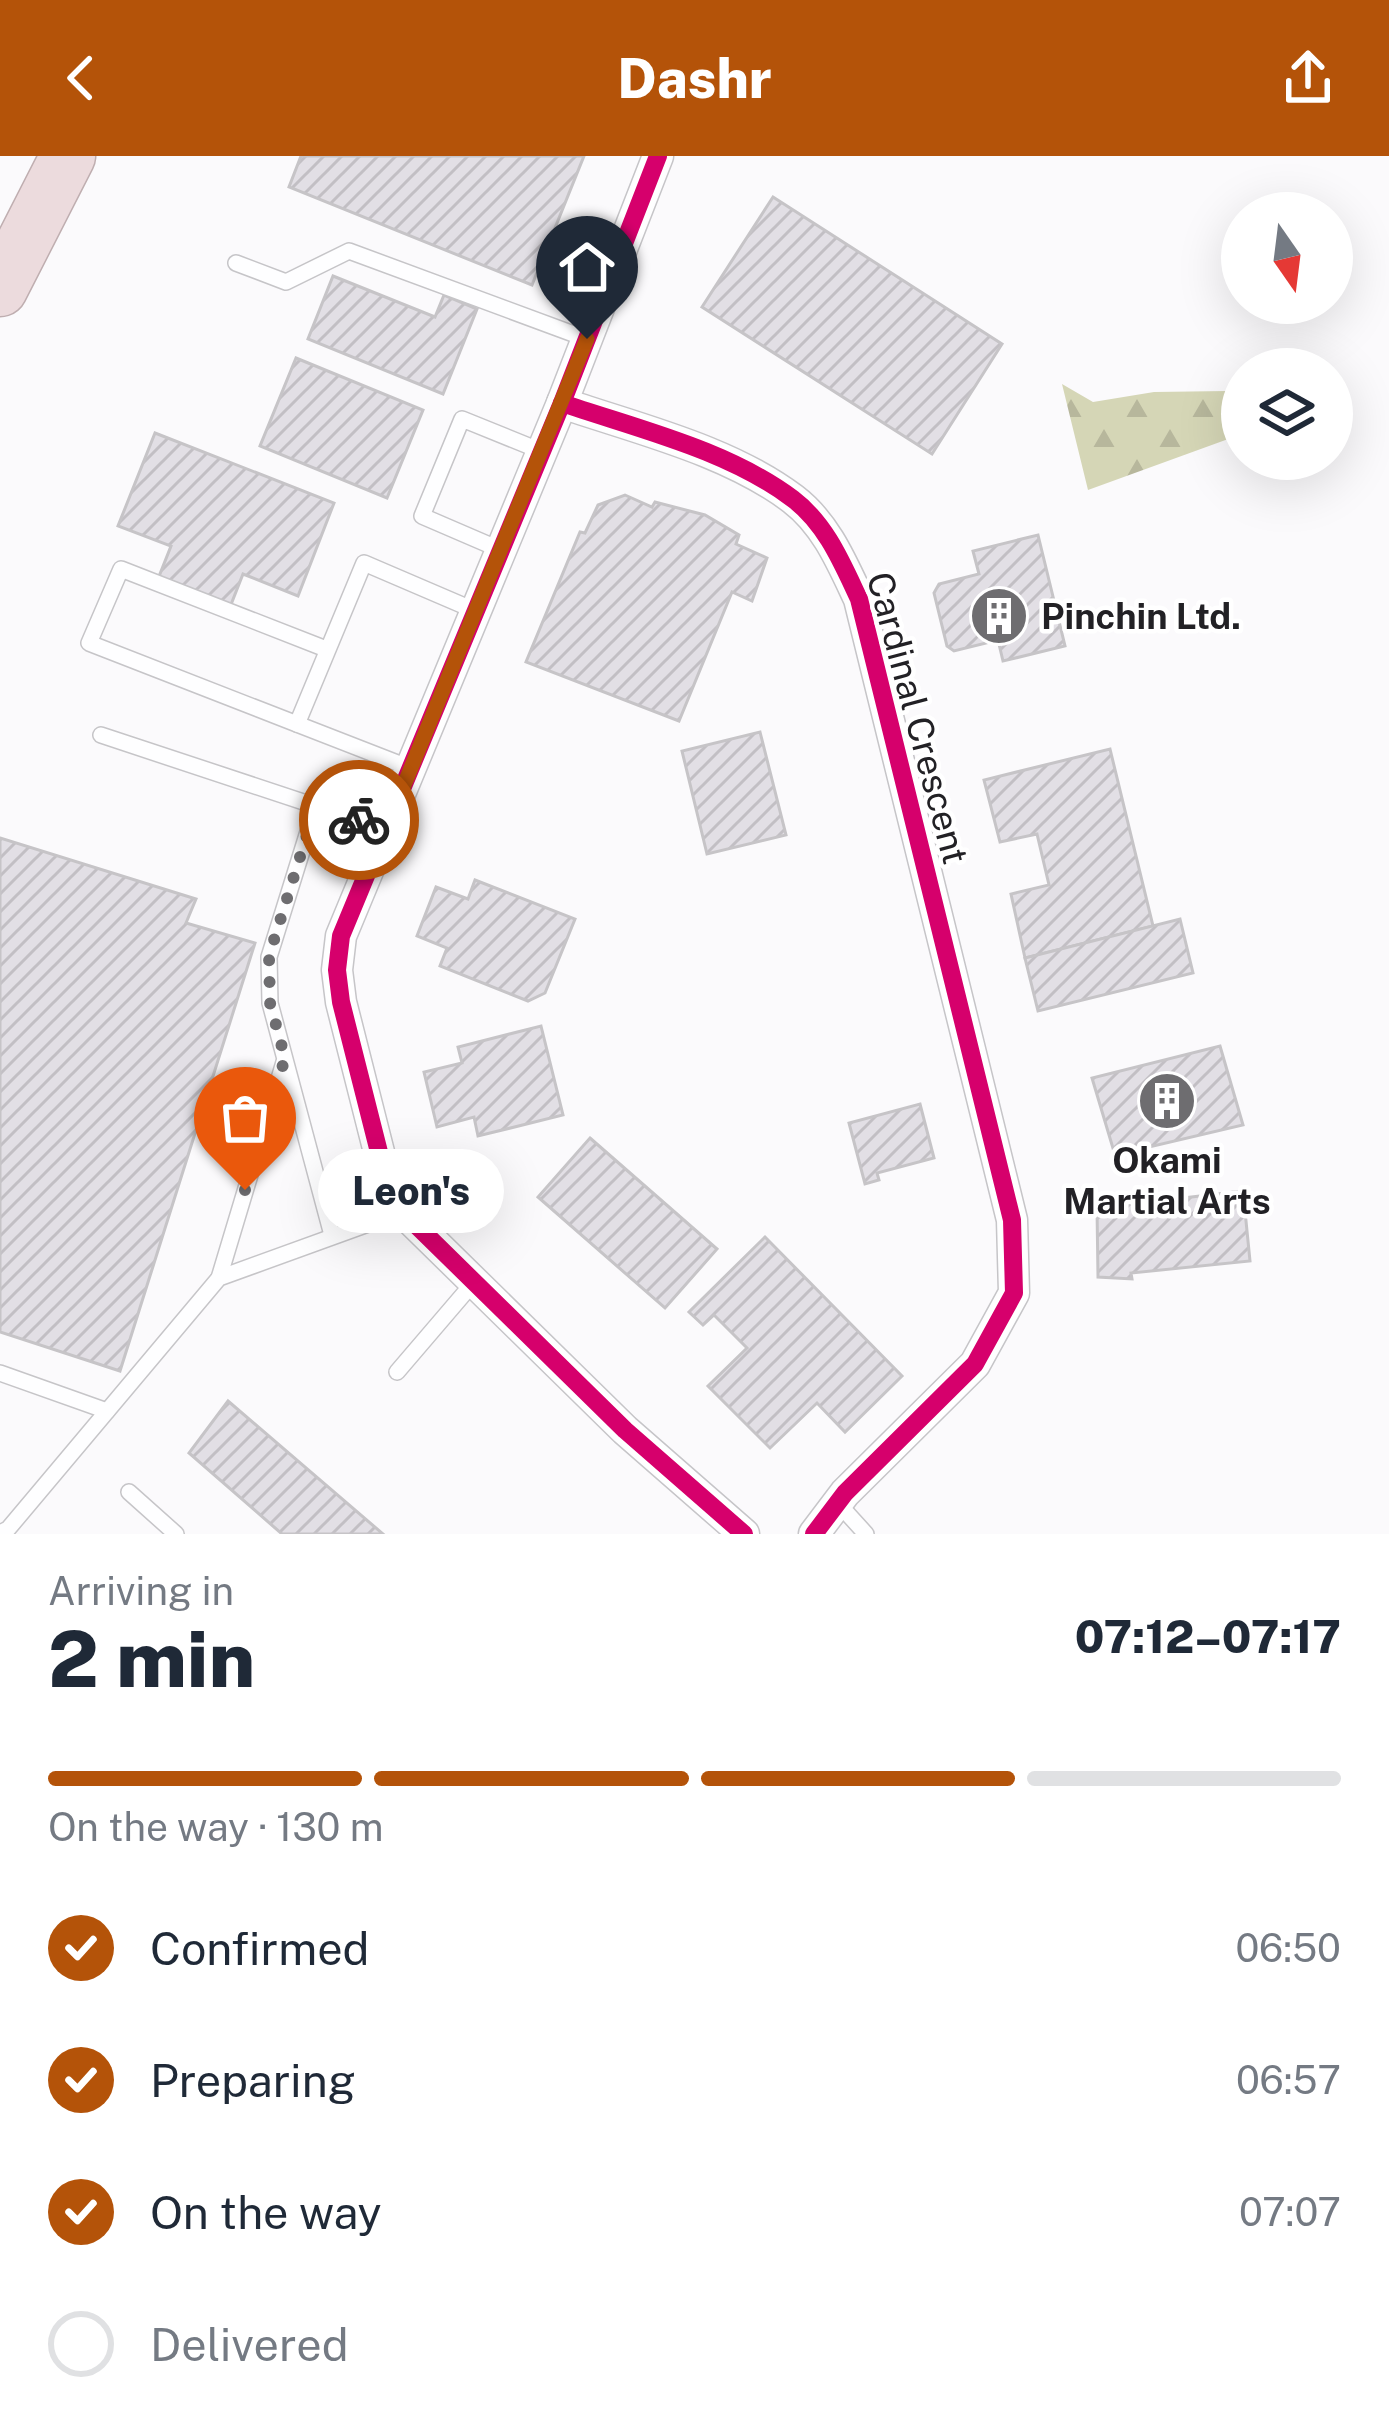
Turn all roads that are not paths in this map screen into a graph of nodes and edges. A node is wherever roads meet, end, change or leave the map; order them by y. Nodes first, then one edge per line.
1 (68, 156) edge
2 (658, 156) edge
3 (236, 262) dead end
4 (0, 289) edge
5 (587, 339) junction
6 (562, 403) junction
7 (542, 451) junction
8 (501, 550) junction
9 (476, 610) junction
10 (326, 649) junction
11 (297, 724) junction
12 (100, 735) dead end
13 (410, 769) junction
14 (316, 806) junction
15 (386, 829) junction
16 (285, 1058) junction
17 (404, 1210) junction
18 (332, 1235) junction
19 (219, 1278) junction
20 (474, 1282) junction
21 (398, 1372) dead end
22 (0, 1373) edge
23 (107, 1412) junction
24 (129, 1492) dead end
25 (837, 1502) junction
26 (0, 1533) edge
27 (176, 1534) edge
28 (743, 1534) edge
29 (814, 1534) edge
30 (866, 1534) edge

1 - 4 highway
2 - 5 street
3 - 5 lane
5 - 6 street
6 - 7 street
6 - 25 street, Cardinal Crescent
7 - 8 street
7 - 8 lane
8 - 9 street
9 - 10 lane
9 - 13 street
10 - 11 lane
10 - 11 lane
11 - 13 lane
12 - 14 lane
13 - 15 street
14 - 15 lane
14 - 16 lane
15 - 17 street
16 - 18 lane
16 - 19 lane
17 - 18 lane
17 - 20 street
18 - 19 lane
19 - 23 lane
20 - 21 lane
20 - 28 street
22 - 23 lane
23 - 26 lane
24 - 27 lane
25 - 29 street, Cardinal Crescent
25 - 30 lane

